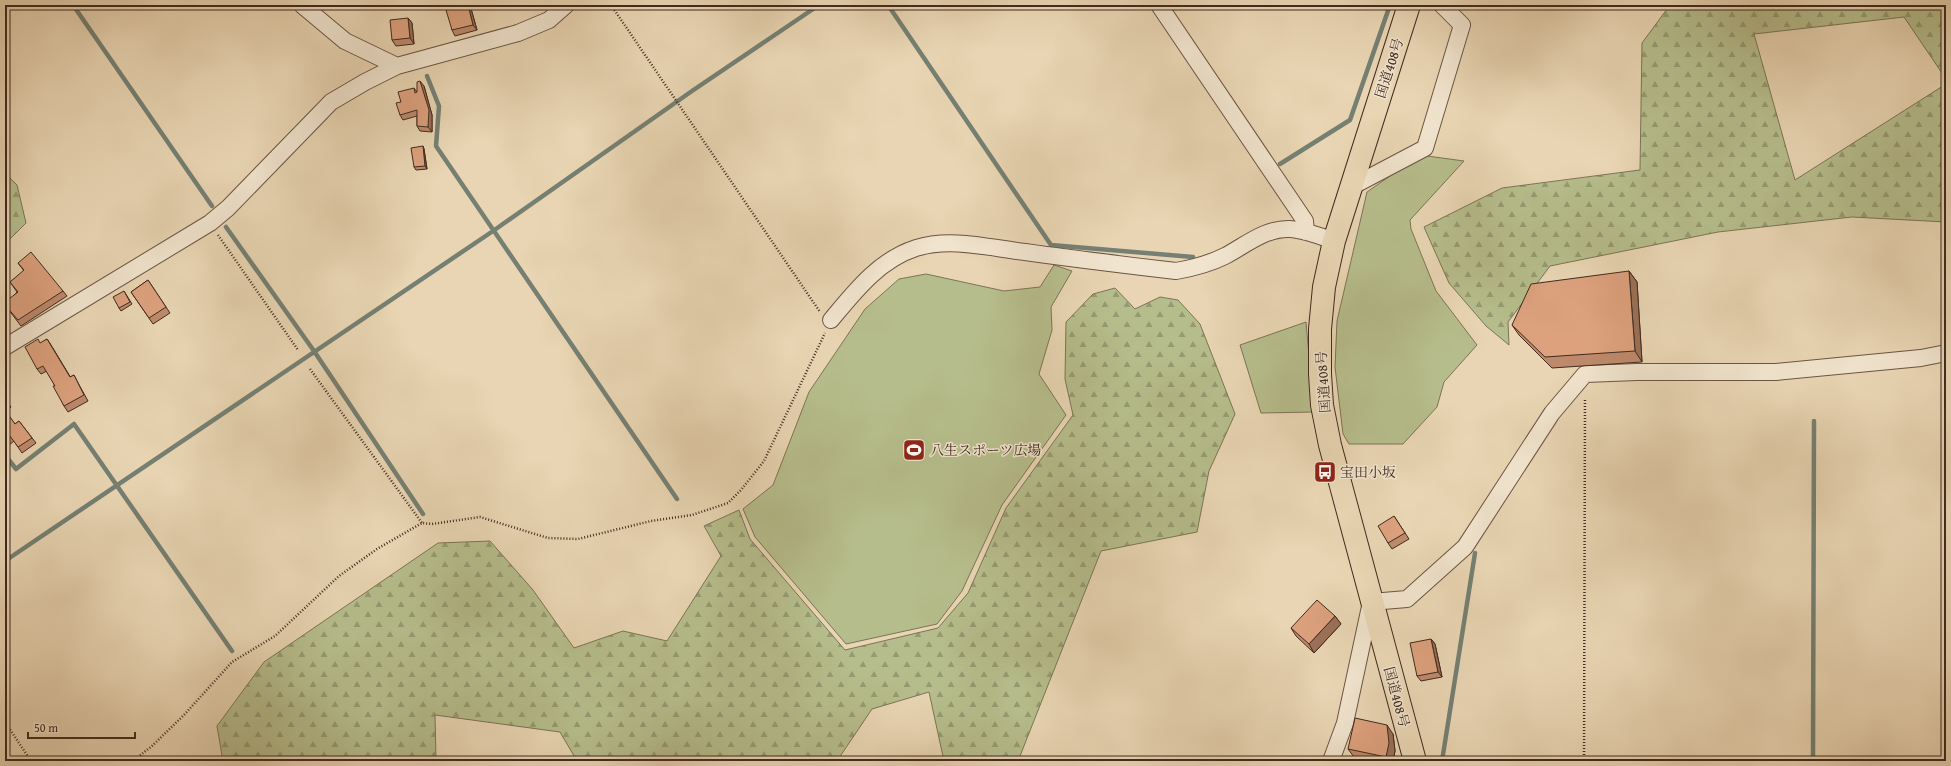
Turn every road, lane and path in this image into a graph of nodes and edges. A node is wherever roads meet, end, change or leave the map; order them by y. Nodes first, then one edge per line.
1 (302, 5) edge
2 (566, 5) edge
3 (611, 5) edge
4 (1159, 5) edge
5 (1409, 5) edge
6 (1442, 5) edge
7 (397, 66) junction
8 (1351, 187) junction
9 (210, 223) junction
10 (1306, 232) junction
11 (1334, 241) junction
12 (831, 320) junction
13 (5, 347) edge
14 (298, 350) dead end
15 (1946, 353) edge
16 (310, 369) dead end
17 (1585, 374) junction
18 (422, 523) junction
19 (1371, 602) junction
20 (5, 722) edge
21 (31, 761) edge
22 (133, 761) edge
23 (1332, 761) edge
24 (1414, 761) edge
25 (1584, 761) edge

1 - 7 street
2 - 7 street
3 - 12 path
4 - 10 street
5 - 8 highway, 国道408号
6 - 8 street
7 - 9 street
8 - 11 highway, 国道408号
9 - 13 street
9 - 14 path
10 - 11 street
10 - 12 street
11 - 19 highway, 国道408号
12 - 18 path
15 - 17 street
16 - 18 path
17 - 19 street
17 - 25 path
18 - 22 path
19 - 23 street
19 - 24 highway, 国道408号
20 - 21 path

